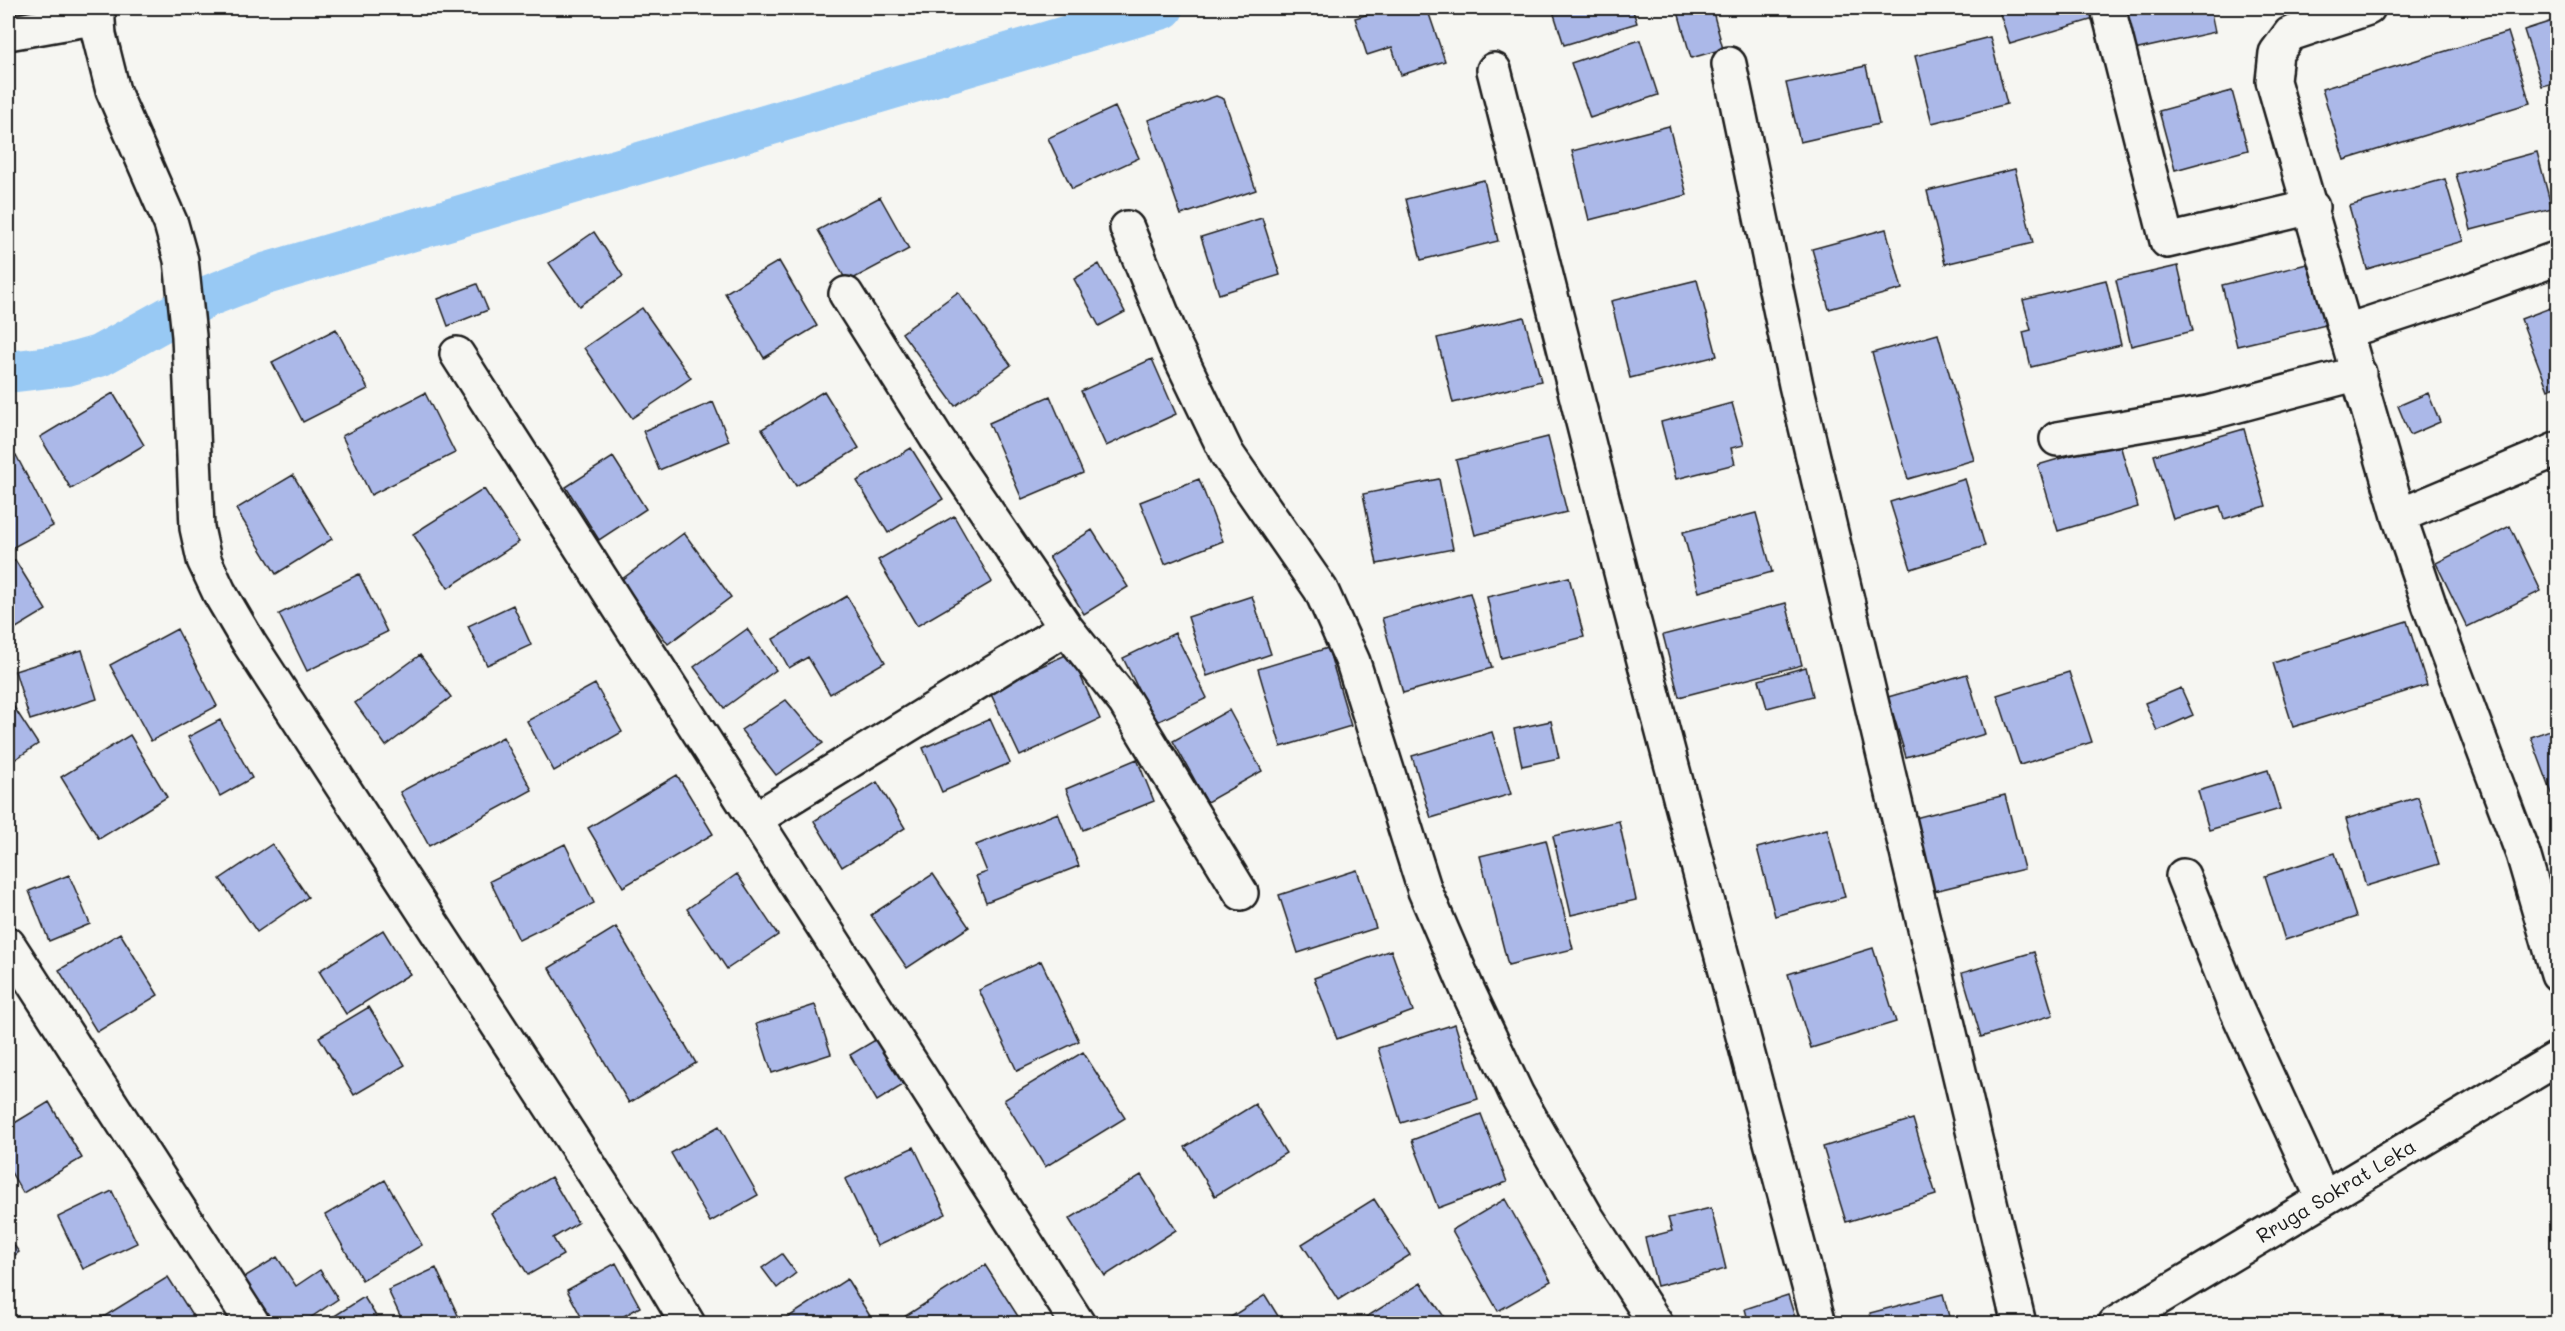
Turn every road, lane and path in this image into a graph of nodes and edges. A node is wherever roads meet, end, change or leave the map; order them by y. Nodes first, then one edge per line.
1 (2108, 8) edge
2 (2368, 8) edge
3 (97, 12) edge
4 (8, 33) edge
5 (1729, 64) dead end
6 (1494, 70) dead end
7 (2312, 207) junction
8 (1127, 228) dead end
9 (2558, 258) edge
10 (846, 294) dead end
11 (2347, 331) junction
12 (457, 354) dead end
13 (2359, 374) junction
14 (2057, 439) dead end
15 (2558, 449) edge
16 (2399, 516) junction
17 (1066, 628) junction
18 (757, 818) junction
19 (2183, 876) dead end
20 (1241, 893) dead end
21 (8, 944) edge
22 (2558, 974) edge
23 (2558, 1058) edge
24 (2323, 1198) junction
25 (253, 1323) edge
26 (688, 1323) edge
27 (1078, 1323) edge
28 (1656, 1323) edge
29 (1819, 1323) edge
30 (2019, 1323) edge
31 (2115, 1323) edge

1 - 7 street
2 - 7 street
3 - 4 street
3 - 26 street
5 - 30 street
6 - 29 street
7 - 11 street
8 - 28 street
9 - 11 street
10 - 17 street
11 - 13 street
12 - 18 street
13 - 14 street
13 - 16 street
15 - 16 street
16 - 22 street
17 - 18 street
17 - 20 street
18 - 27 street
19 - 24 street
21 - 25 street
23 - 24 street, Rruga Sokrat Leka
24 - 31 street, Rruga Sokrat Leka

